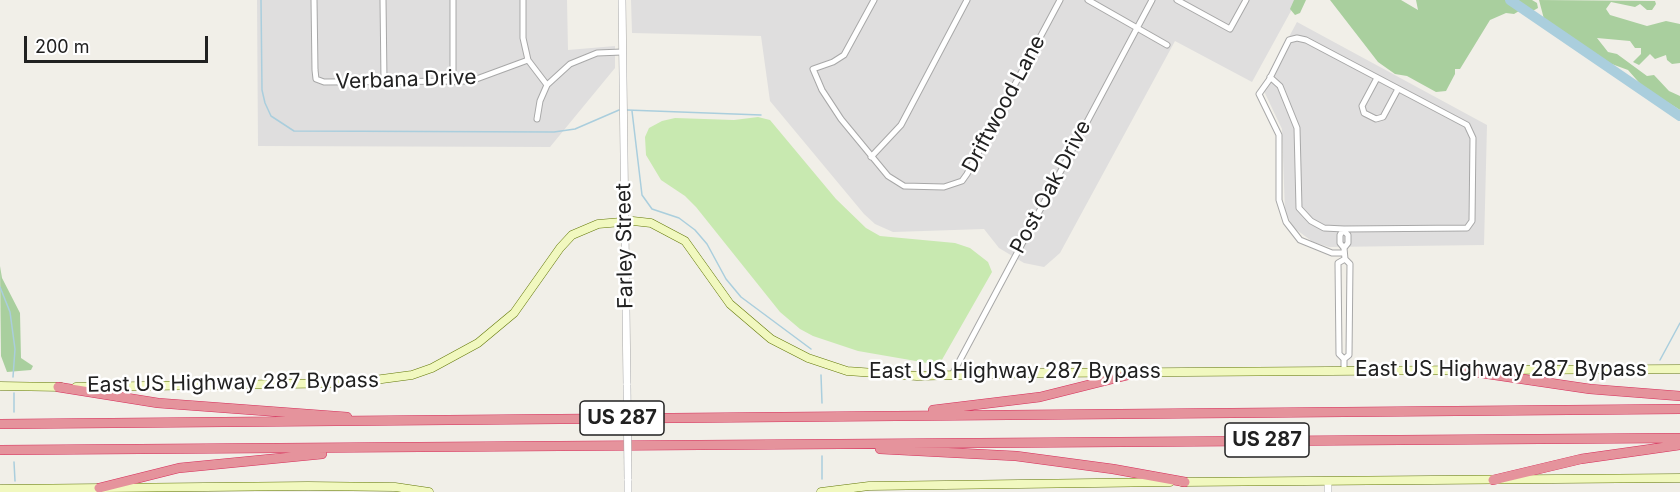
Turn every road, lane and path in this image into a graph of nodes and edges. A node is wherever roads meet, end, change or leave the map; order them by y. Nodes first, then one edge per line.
1 (314, 0) edge
2 (383, 0) edge
3 (453, 0) edge
4 (523, 0) edge
5 (621, 0) edge
6 (874, 0) edge
7 (967, 0) edge
8 (1060, 0) edge
9 (1088, 0) edge
10 (1152, 0) edge
11 (1177, 0) edge
12 (1246, 0) edge
13 (1136, 29) junction
14 (1167, 45) dead end
15 (622, 52) junction
16 (528, 60) junction
17 (1270, 77) junction
18 (1377, 78) junction
19 (384, 80) junction
20 (453, 82) junction
21 (547, 85) junction
22 (1398, 88) junction
23 (537, 119) dead end
24 (871, 157) junction
25 (623, 222) junction
26 (1344, 230) junction
27 (1344, 254) junction
28 (1344, 358) junction
29 (1680, 369) edge
30 (1468, 370) junction
31 (1344, 371) junction
32 (1140, 372) junction
33 (952, 375) junction
34 (0, 386) edge
35 (58, 387) junction
36 (1680, 396) edge
37 (1680, 409) edge
38 (886, 416) junction
39 (357, 421) junction
40 (0, 424) edge
41 (1680, 438) edge
42 (854, 443) junction
43 (1680, 445) edge
44 (429, 447) junction
45 (0, 450) edge
46 (1680, 478) edge
47 (1493, 480) junction
48 (1328, 481) junction
49 (1185, 482) junction
50 (99, 488) junction
51 (0, 489) edge
52 (70, 490) edge
53 (429, 492) edge
54 (628, 492) edge
55 (821, 492) edge
56 (1328, 492) edge

1 - 19 street, Verbana Drive
2 - 19 street
3 - 20 street
4 - 16 street
5 - 15 street, Farley Street
6 - 24 street, Driftwood Lane
7 - 24 street
8 - 24 street, Driftwood Lane
9 - 13 street
10 - 13 street, Post Oak Drive
11 - 12 street
13 - 14 street
13 - 33 street, Post Oak Drive
15 - 21 street
15 - 25 street, Farley Street
16 - 20 street, Verbana Drive
16 - 21 street
17 - 18 street
17 - 26 street
17 - 27 street
18 - 22 street
18 - 22 street
19 - 20 street, Verbana Drive
21 - 23 street
22 - 26 street
25 - 33 main road, East US Highway 287 Bypass
25 - 35 main road, East US Highway 287 Bypass
25 - 54 street, Farley Street, bridge
26 - 27 street
27 - 28 street
27 - 28 street
28 - 31 street
29 - 30 main road, East US Highway 287 Bypass
30 - 31 main road, East US Highway 287 Bypass
30 - 36 highway
31 - 32 main road, East US Highway 287 Bypass
32 - 33 main road, East US Highway 287 Bypass
32 - 38 highway
34 - 35 main road, East US Highway 287 Bypass
35 - 39 highway
37 - 38 highway, US 287
38 - 39 highway, US 287
39 - 40 highway, US 287
41 - 42 highway, US 287
42 - 44 highway, US 287
42 - 49 highway
43 - 47 highway
44 - 45 highway, US 287
44 - 50 highway
46 - 47 main road
47 - 48 main road
48 - 49 main road
48 - 56 street
49 - 55 main road
50 - 52 main road
50 - 53 main road
51 - 52 main road

